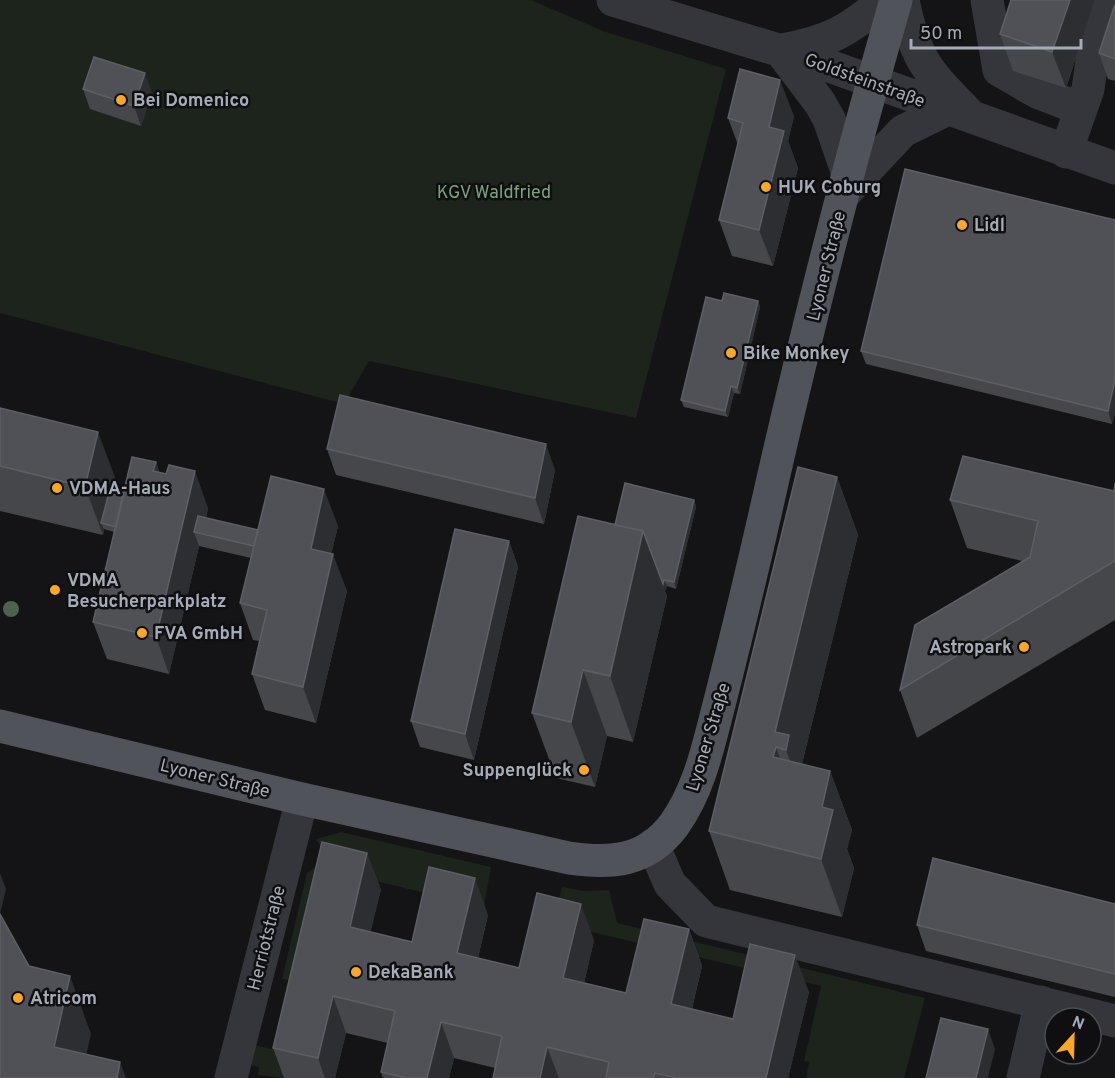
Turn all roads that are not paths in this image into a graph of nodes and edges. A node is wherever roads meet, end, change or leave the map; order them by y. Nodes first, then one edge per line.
1 (613, 0) edge
2 (884, 0) edge
3 (896, 0) edge
4 (903, 0) edge
5 (987, 0) edge
6 (1109, 0) edge
7 (780, 50) junction
8 (872, 81) junction
9 (1081, 109) junction
10 (960, 115) junction
11 (1066, 152) junction
12 (1115, 168) edge
13 (846, 184) junction
14 (0, 726) edge
15 (302, 799) junction
16 (653, 845) junction
17 (1041, 1002) junction
18 (1115, 1021) edge
19 (231, 1078) edge
20 (1023, 1078) edge

1 - 7 street, Goldsteinstraße
2 - 7 street
3 - 8 main road, Lyoner Straße
4 - 10 street
5 - 9 street
6 - 9 street
7 - 8 street, Goldsteinstraße
7 - 13 street
8 - 10 street, Goldsteinstraße
8 - 13 main road, Lyoner Straße
9 - 11 street
10 - 11 street, Goldsteinstraße
10 - 13 street
11 - 12 street, Goldsteinstraße
13 - 16 main road, Lyoner Straße
14 - 15 main road, Lyoner Straße
15 - 16 main road, Lyoner Straße
15 - 19 street, Herriotstraße
16 - 17 street
17 - 18 street
17 - 20 street

